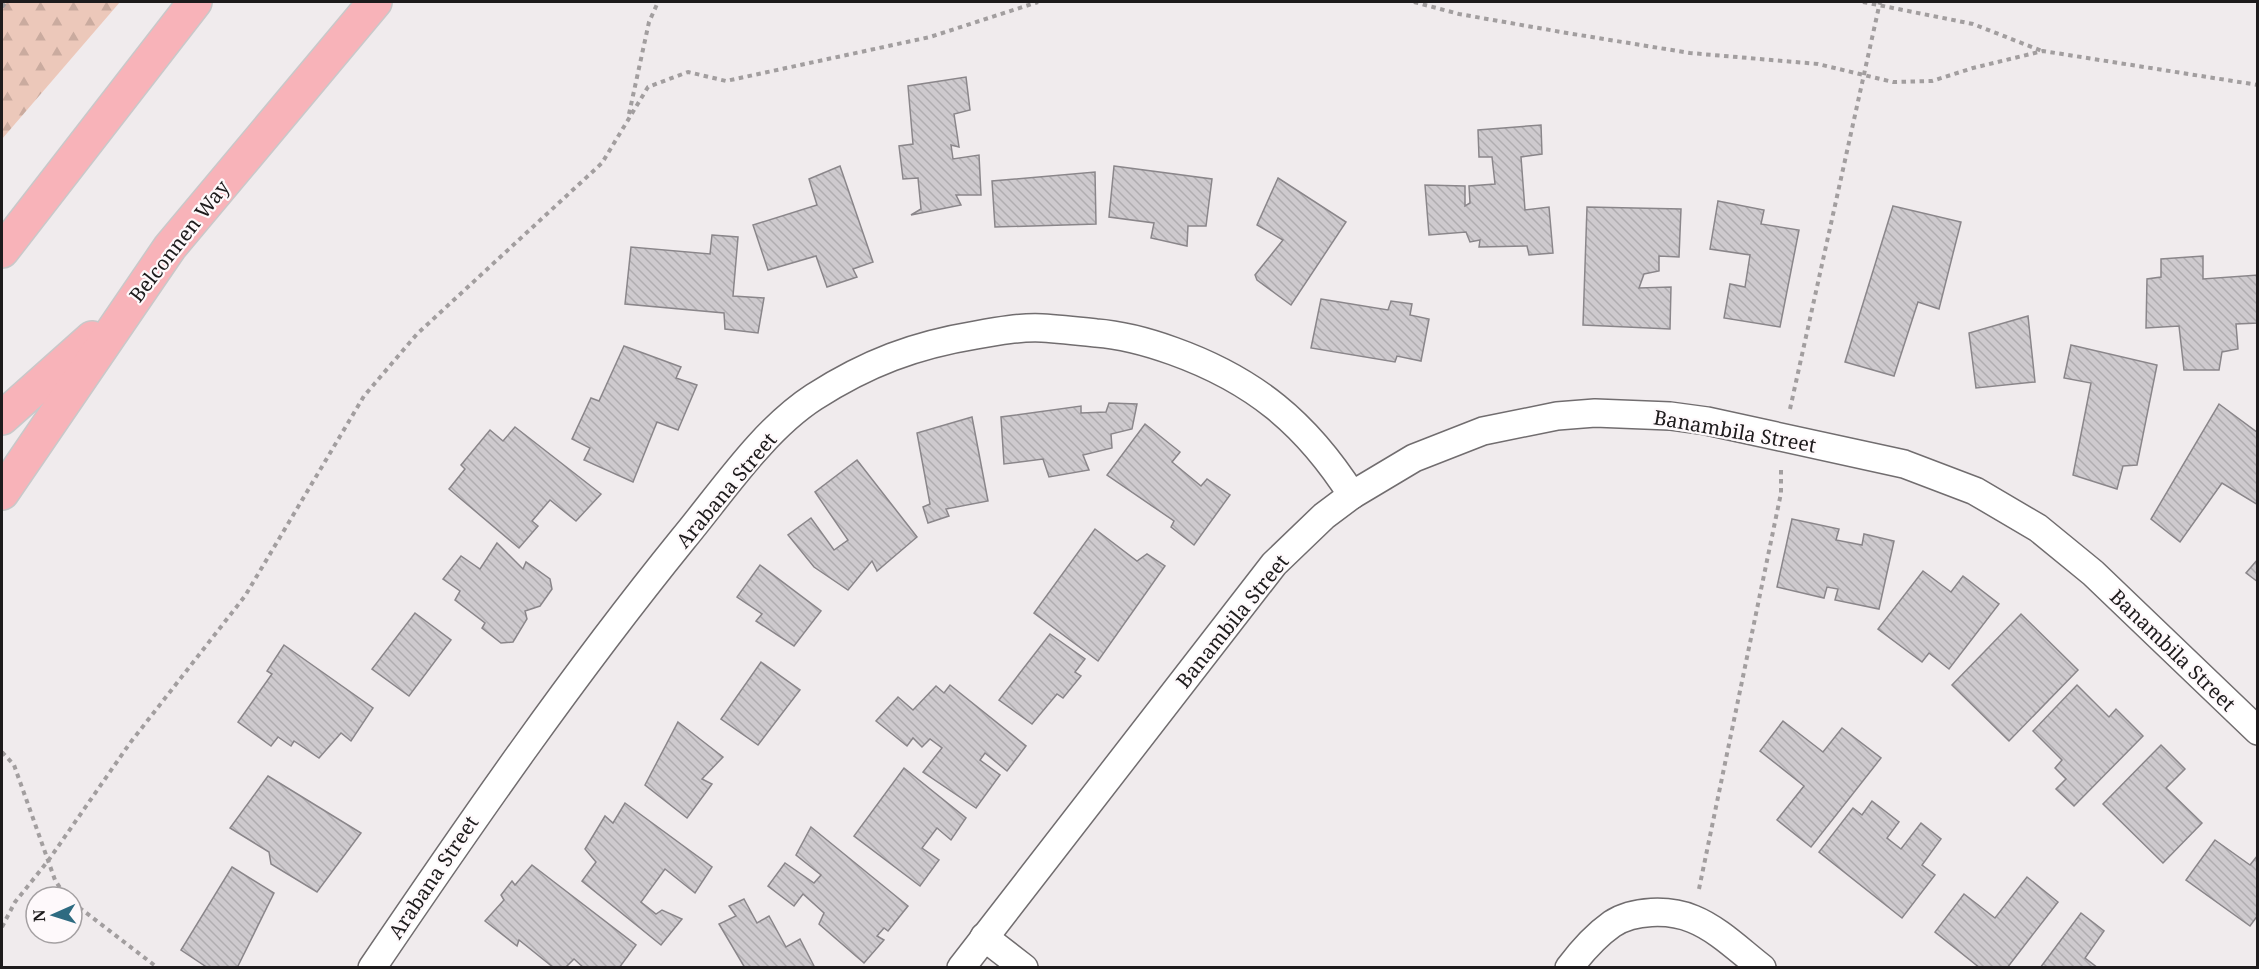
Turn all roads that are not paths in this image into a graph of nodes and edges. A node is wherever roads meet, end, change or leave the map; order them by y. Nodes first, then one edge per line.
1 (195, 2) edge
2 (375, 2) edge
3 (2, 251) edge
4 (129, 305) junction
5 (2, 418) edge
6 (2, 493) edge
7 (1352, 495) junction
8 (2258, 730) edge
9 (984, 937) junction
10 (372, 968) edge
11 (961, 968) edge
12 (1024, 968) edge
13 (1569, 968) edge
14 (1762, 968) edge

1 - 3 main road
2 - 4 main road, Belconnen Way
4 - 5 main road
4 - 6 main road, Belconnen Way
7 - 8 street, Banambila Street
7 - 9 street, Banambila Street
7 - 10 street, Arabana Street
9 - 11 street, Banambila Street
9 - 12 street
13 - 14 street

